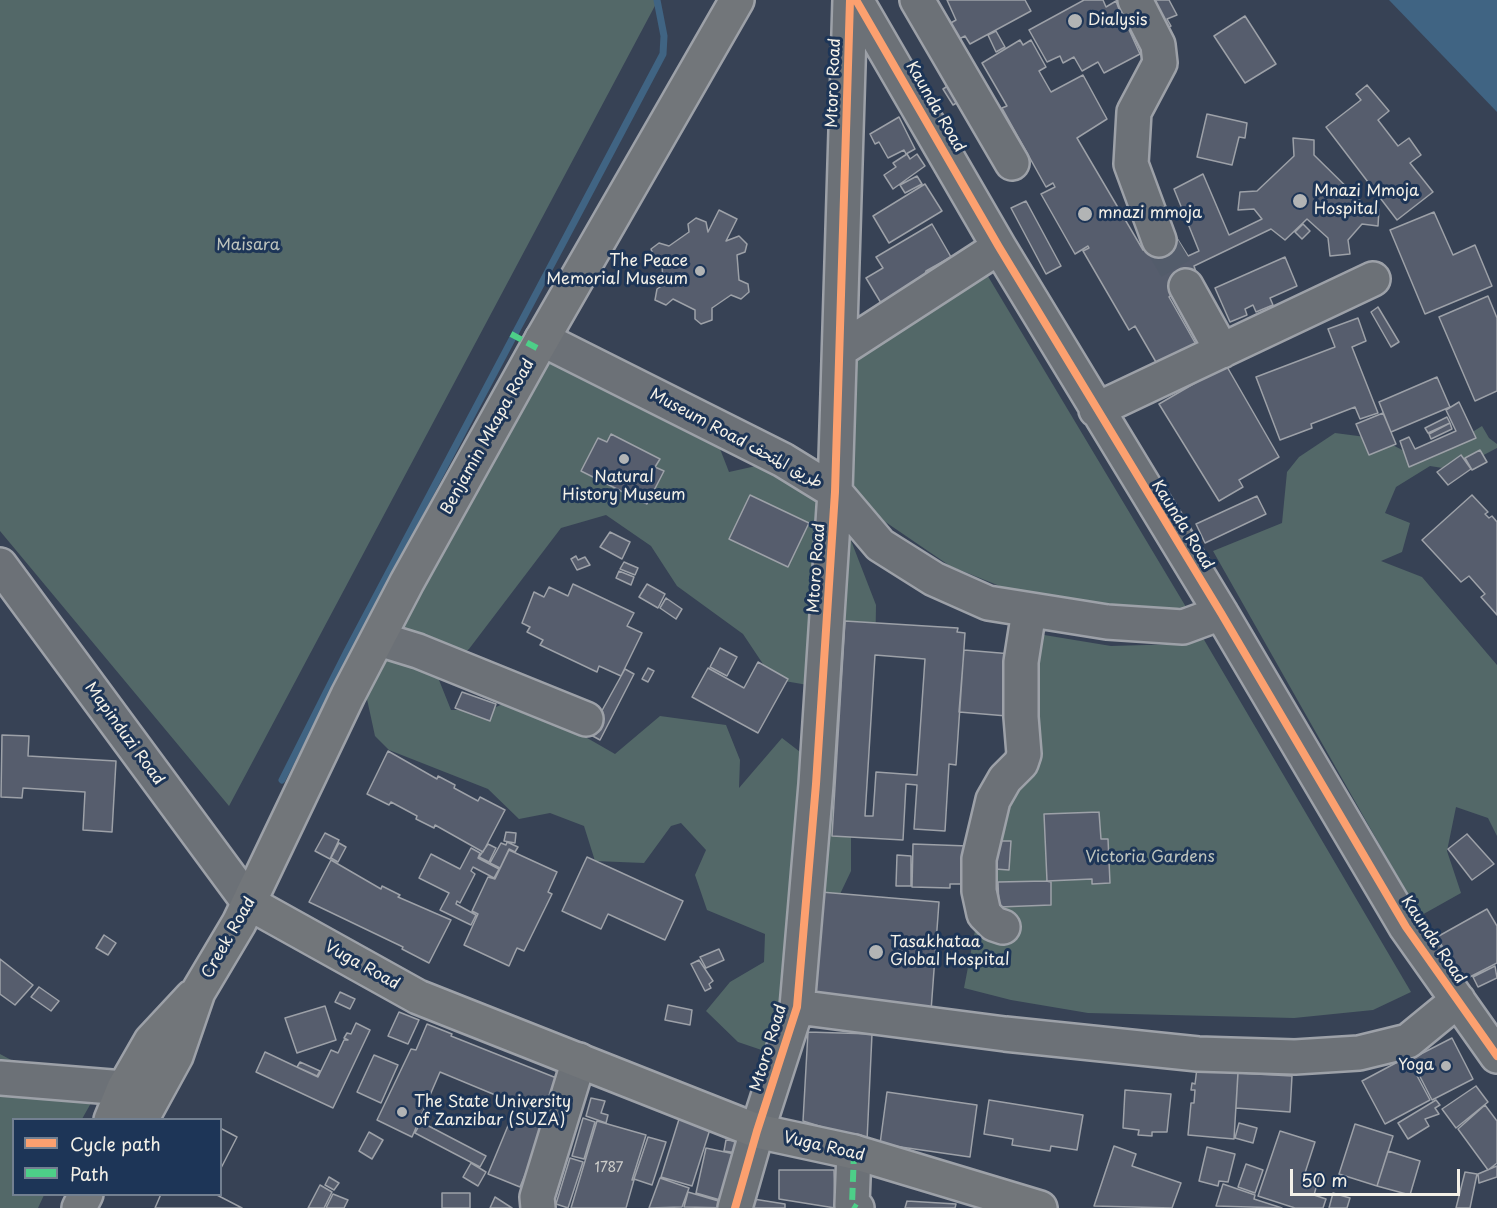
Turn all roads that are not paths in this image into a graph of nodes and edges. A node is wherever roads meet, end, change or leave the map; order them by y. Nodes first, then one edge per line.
1 (737, 0) edge
2 (917, 0) edge
3 (1135, 0) edge
4 (865, 4) edge
5 (1012, 163) dead end
6 (1159, 240) tunnel mouth
7 (999, 247) junction
8 (1374, 279) dead end
9 (1186, 286) tunnel mouth
10 (542, 339) junction
11 (840, 350) junction
12 (1222, 351) junction
13 (1096, 410) junction
14 (835, 492) junction
15 (0, 565) edge
16 (1029, 611) junction
17 (1221, 613) junction
18 (379, 639) junction
19 (586, 720) dead end
20 (254, 894) junction
21 (1003, 927) dead end
22 (198, 992) junction
23 (1458, 1000) junction
24 (797, 1007) junction
25 (1495, 1050) edge
26 (579, 1060) junction
27 (0, 1078) edge
28 (124, 1088) junction
29 (111, 1118) edge
30 (142, 1118) edge
31 (757, 1131) junction
32 (854, 1152) junction
33 (983, 1200) edge
34 (538, 1202) edge
35 (735, 1208) edge
36 (857, 1208) edge
37 (1040, 1208) edge

1 - 10 main road, Benjamin Mkapa Road
2 - 5 street
3 - 6 street
4 - 7 street, Kaunda Road
4 - 11 street, Mtoro Road
7 - 11 street
7 - 13 street, Kaunda Road
8 - 12 street
9 - 12 street
10 - 14 street, Museum Road طريق المتحف
10 - 18 main road, Benjamin Mkapa Road
11 - 14 street, Mtoro Road
12 - 13 street
13 - 17 street, Kaunda Road
14 - 16 street, Museum Road طريق المتحف
14 - 24 street, Mtoro Road
15 - 20 street, Mapinduzi Road
16 - 17 street, Museum Road طريق المتحف
16 - 21 street
17 - 23 street, Kaunda Road
18 - 19 street
18 - 20 main road, Benjamin Mkapa Road
20 - 22 main road, Creek Road
20 - 26 main road, Vuga Road
22 - 28 main road, Creek Road
22 - 30 main road, Creek Road
23 - 24 street
23 - 25 street, Kaunda Road
24 - 31 street, Mtoro Road
26 - 31 main road, Vuga Road
26 - 34 street
27 - 28 street
28 - 29 main road, Creek Road
31 - 32 main road, Vuga Road
31 - 35 street, Mtoro Road
32 - 33 main road, Vuga Road
32 - 36 street
33 - 37 main road, Vuga Road

